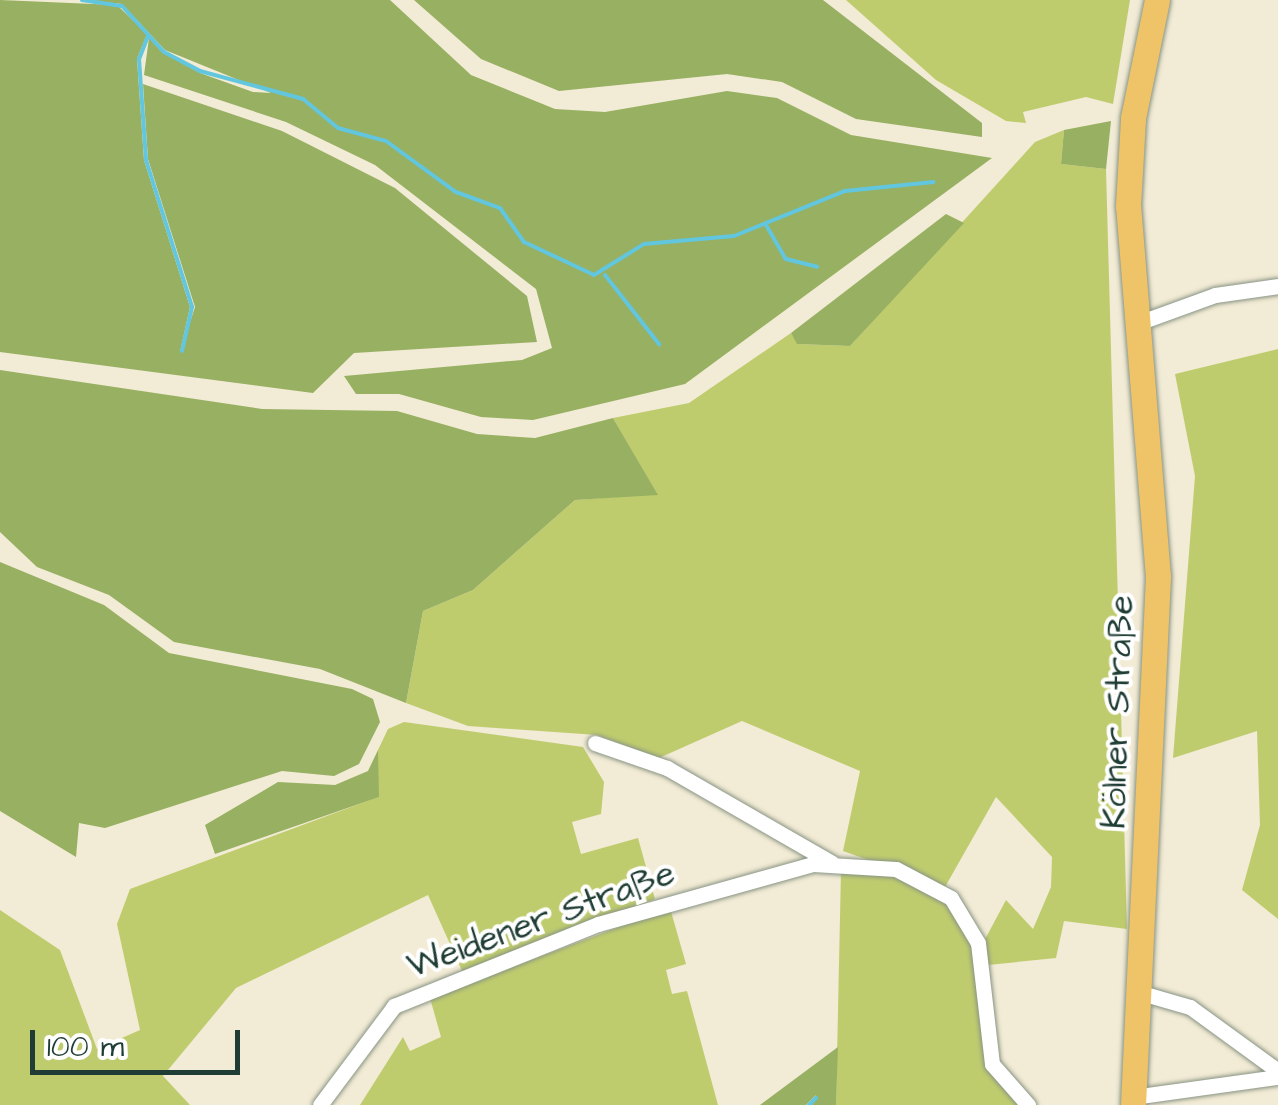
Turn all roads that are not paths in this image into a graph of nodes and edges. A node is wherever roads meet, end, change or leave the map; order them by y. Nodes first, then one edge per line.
1 (1156, 0) edge
2 (1278, 286) edge
3 (1138, 323) junction
4 (595, 743) dead end
5 (835, 865) junction
6 (1138, 992) junction
7 (1278, 1074) edge
8 (1133, 1101) edge
9 (320, 1105) edge
10 (1028, 1105) edge

1 - 3 main road, Kölner Straße
2 - 3 street
3 - 6 main road, Kölner Straße
4 - 5 street
5 - 9 street, Weidener Straße
5 - 10 street, Weidener Straße
6 - 7 street
6 - 8 main road, Kölner Straße
7 - 8 street

